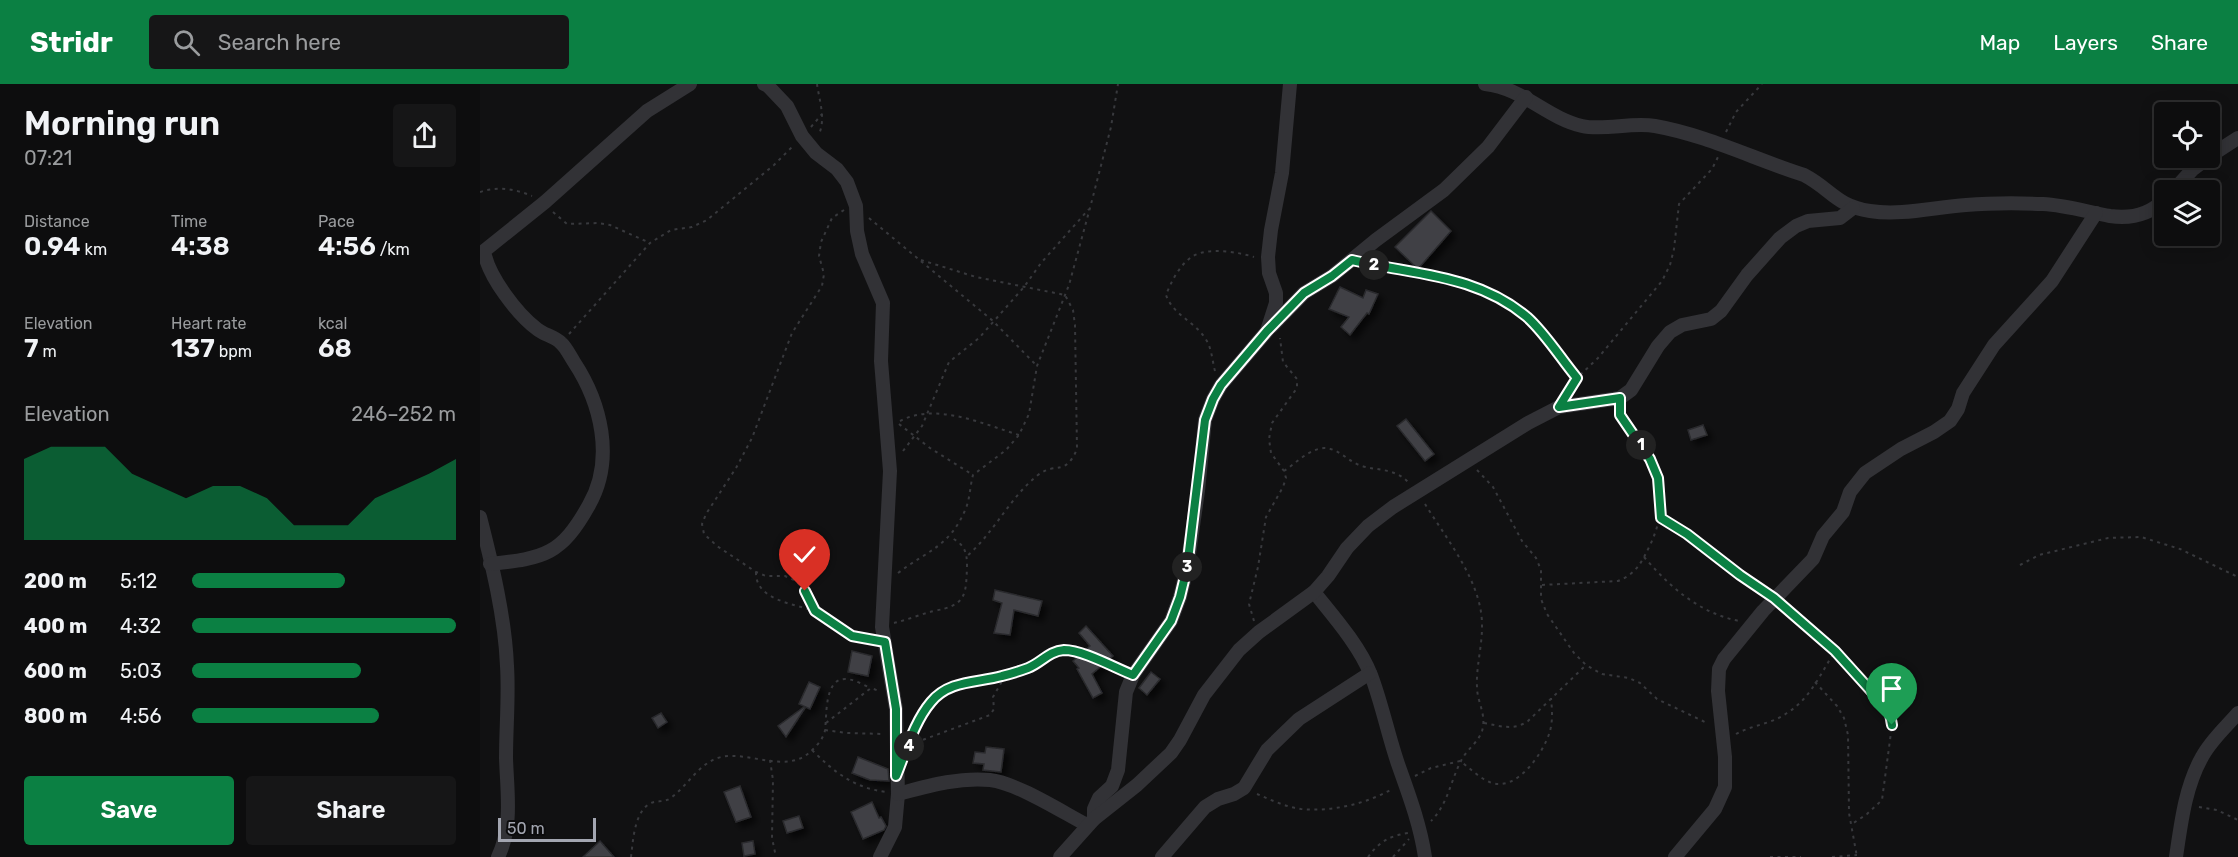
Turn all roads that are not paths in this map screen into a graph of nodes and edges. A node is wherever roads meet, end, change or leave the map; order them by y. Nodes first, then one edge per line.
1 (690, 84) edge
2 (764, 84) edge
3 (1290, 84) edge
4 (1485, 84) edge
5 (1526, 97) junction
6 (2238, 138) edge
7 (2220, 150) edge
8 (2195, 168) edge
9 (2183, 180) edge
10 (1853, 208) junction
11 (2154, 208) edge
12 (2096, 213) junction
13 (1271, 327) junction
14 (480, 517) edge
15 (490, 564) junction
16 (1314, 592) junction
17 (1370, 673) junction
18 (2238, 713) edge
19 (898, 794) junction
20 (1090, 822) junction
21 (1071, 851) edge
22 (498, 857) edge
23 (880, 857) edge
24 (1060, 857) edge
25 (1162, 857) edge
26 (1425, 857) edge
27 (1675, 857) edge
28 (2176, 857) edge

1 - 15 street
2 - 19 street
3 - 13 street
4 - 5 street
5 - 10 street
5 - 13 street
6 - 7 street
8 - 9 street
10 - 12 street
10 - 16 street
11 - 12 street
12 - 27 street
13 - 20 street
14 - 15 street
15 - 22 street
16 - 17 street
16 - 20 street
17 - 25 street
17 - 26 street
18 - 28 street
19 - 20 street
19 - 23 street
20 - 21 street
21 - 24 street

